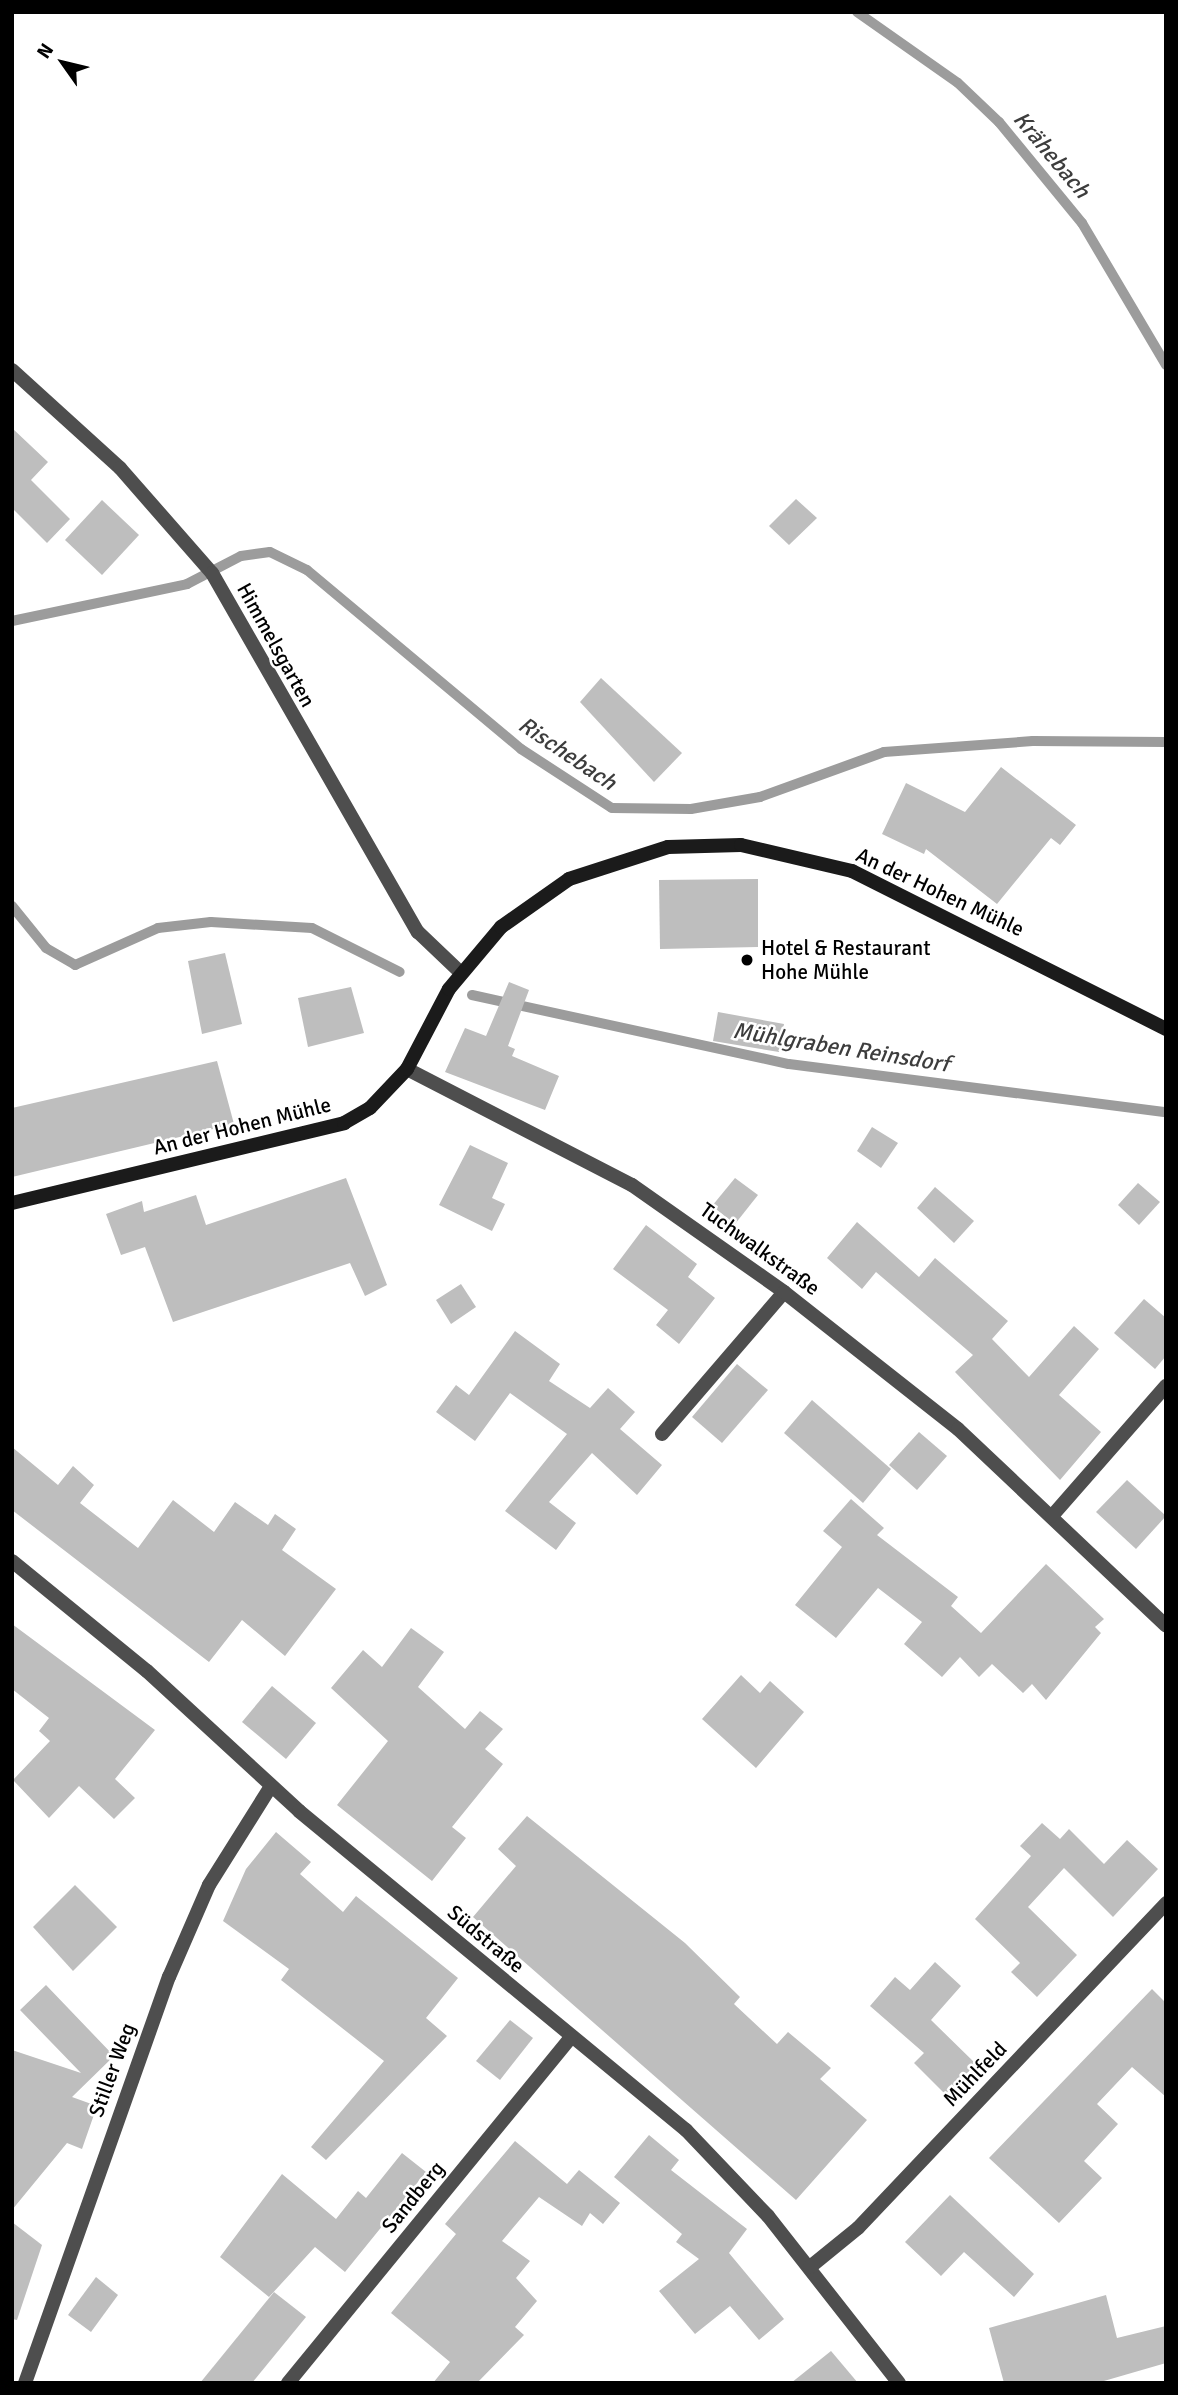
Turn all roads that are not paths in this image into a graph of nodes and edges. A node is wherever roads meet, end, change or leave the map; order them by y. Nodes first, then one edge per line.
1 (12, 370) edge
2 (460, 972) junction
3 (1166, 1029) edge
4 (407, 1069) junction
5 (12, 1203) edge
6 (784, 1292) junction
7 (1166, 1386) edge
8 (662, 1434) dead end
9 (1052, 1517) junction
10 (12, 1562) edge
11 (1166, 1626) edge
12 (271, 1786) junction
13 (1166, 1903) edge
14 (571, 2037) junction
15 (810, 2267) junction
16 (25, 2383) edge
17 (288, 2383) edge
18 (899, 2383) edge

1 - 2 street, Himmelsgarten
2 - 3 street, An der Hohen Mühle
2 - 4 street, An der Hohen Mühle
4 - 5 street, An der Hohen Mühle
4 - 6 street, Tuchwalkstraße
6 - 8 street
6 - 9 street, Tuchwalkstraße
7 - 9 street
9 - 11 street, Tuchwalkstraße
10 - 12 street, Südstraße
12 - 14 street, Südstraße
12 - 16 street, Stiller Weg
13 - 15 street, Mühlfeld
14 - 15 street, Südstraße
14 - 17 street, Sandberg
15 - 18 street, Südstraße

